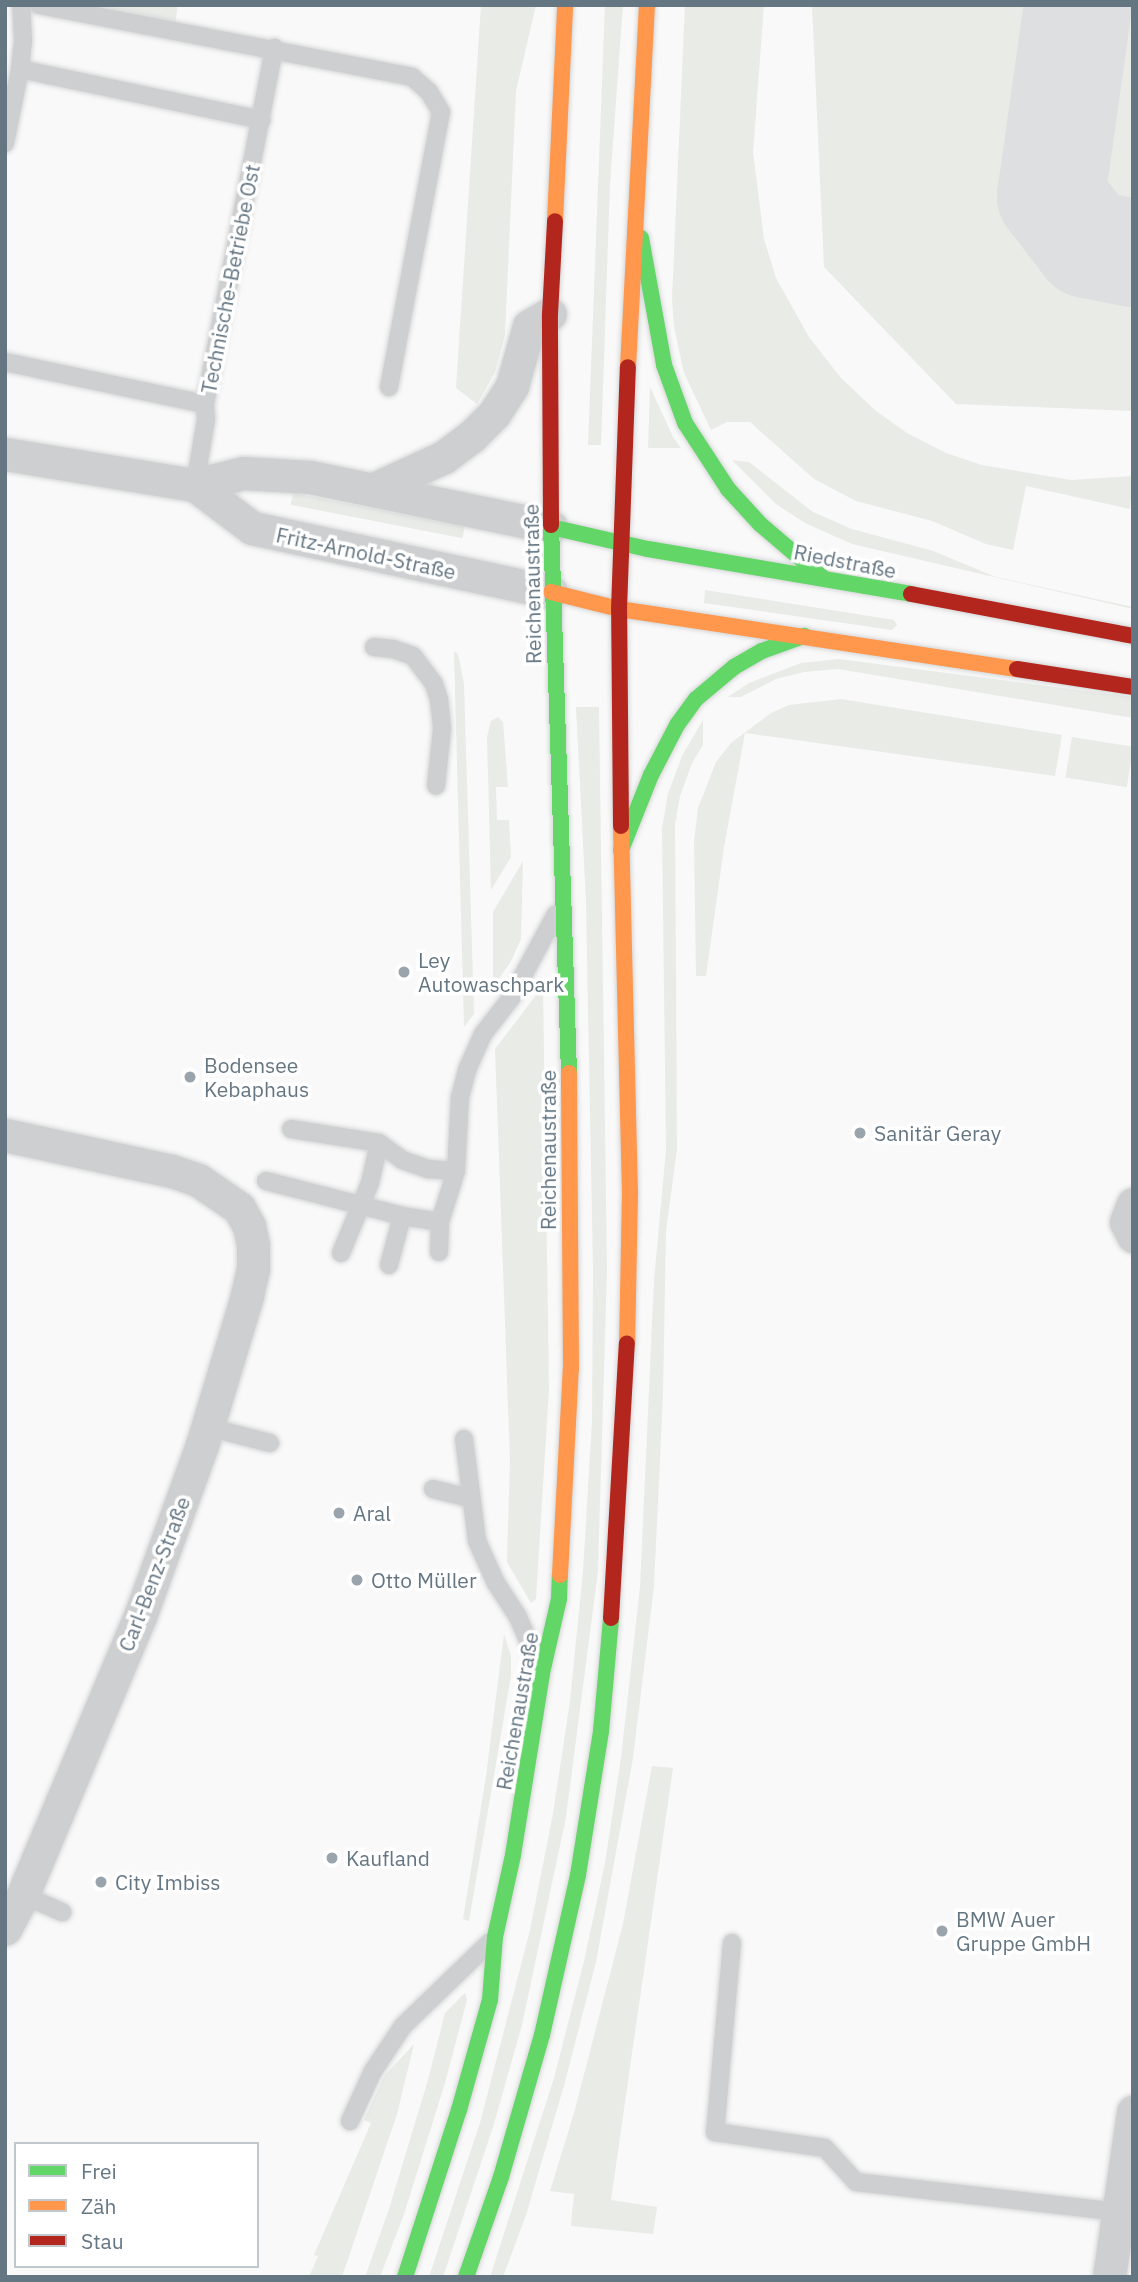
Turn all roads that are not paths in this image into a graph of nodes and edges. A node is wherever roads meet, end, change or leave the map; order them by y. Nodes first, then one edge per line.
1 (21, 5) edge
2 (39, 5) edge
3 (565, 5) edge
4 (646, 5) edge
5 (274, 48) junction
6 (20, 69) junction
7 (262, 120) junction
8 (5, 143) edge
9 (636, 211) junction
10 (550, 314) junction
11 (5, 362) edge
12 (389, 387) dead end
13 (205, 404) junction
14 (5, 454) edge
15 (195, 485) junction
16 (374, 489) junction
17 (551, 527) junction
18 (621, 544) junction
19 (824, 578) junction
20 (551, 592) junction
21 (619, 609) junction
22 (806, 635) junction
23 (1133, 636) edge
24 (374, 647) dead end
25 (1133, 687) edge
26 (436, 786) dead end
27 (621, 850) junction
28 (565, 899) junction
29 (291, 1129) dead end
30 (5, 1135) edge
31 (379, 1143) junction
32 (456, 1171) junction
33 (266, 1181) dead end
34 (1133, 1204) edge
35 (360, 1205) junction
36 (402, 1216) junction
37 (440, 1223) junction
38 (1133, 1236) edge
39 (439, 1252) dead end
40 (341, 1253) dead end
41 (389, 1265) dead end
42 (208, 1427) junction
43 (464, 1439) dead end
44 (270, 1443) dead end
45 (433, 1489) dead end
46 (470, 1498) junction
47 (542, 1673) junction
48 (23, 1895) junction
49 (62, 1912) dead end
50 (5, 1929) edge
51 (495, 1937) junction
52 (732, 1943) dead end
53 (1133, 2112) edge
54 (350, 2121) dead end
55 (1125, 2192) edge
56 (405, 2277) edge
57 (466, 2277) edge
58 (1109, 2277) edge

1 - 6 lane
2 - 5 lane
3 - 10 main road, Reichenaustraße
4 - 9 main road
5 - 7 lane, Technische-Betriebe Ost
5 - 12 lane
6 - 7 lane
6 - 8 lane
7 - 13 lane, Technische-Betriebe Ost
9 - 18 main road
9 - 19 main road
10 - 16 street
10 - 17 main road, Reichenaustraße
11 - 13 lane, Technische-Betriebe Ost
13 - 15 lane
14 - 15 street, Fritz-Arnold-Straße
15 - 16 street, Fritz-Arnold-Straße
15 - 20 street, Fritz-Arnold-Straße
16 - 17 street, Fritz-Arnold-Straße
17 - 18 main road, Riedstraße
17 - 20 main road, Reichenaustraße
18 - 19 main road, Riedstraße
18 - 21 main road
19 - 23 main road, Riedstraße
20 - 21 main road
20 - 28 main road, Reichenaustraße
21 - 22 main road
21 - 27 main road
22 - 25 main road
22 - 27 main road
24 - 26 lane
27 - 57 main road
28 - 32 lane
28 - 47 main road, Reichenaustraße
29 - 31 lane
30 - 42 street, Carl-Benz-Straße
31 - 32 lane
31 - 35 lane
32 - 37 lane
33 - 35 lane
34 - 38 street
35 - 36 lane
35 - 40 lane
36 - 37 lane
36 - 41 lane
37 - 39 lane
42 - 44 lane
42 - 48 street, Carl-Benz-Straße
43 - 46 lane
45 - 46 lane
46 - 47 lane
47 - 51 main road, Reichenaustraße
48 - 49 lane
48 - 50 street, Carl-Benz-Straße
51 - 54 lane
51 - 56 main road, Reichenaustraße
52 - 55 lane
53 - 55 street
55 - 58 street

